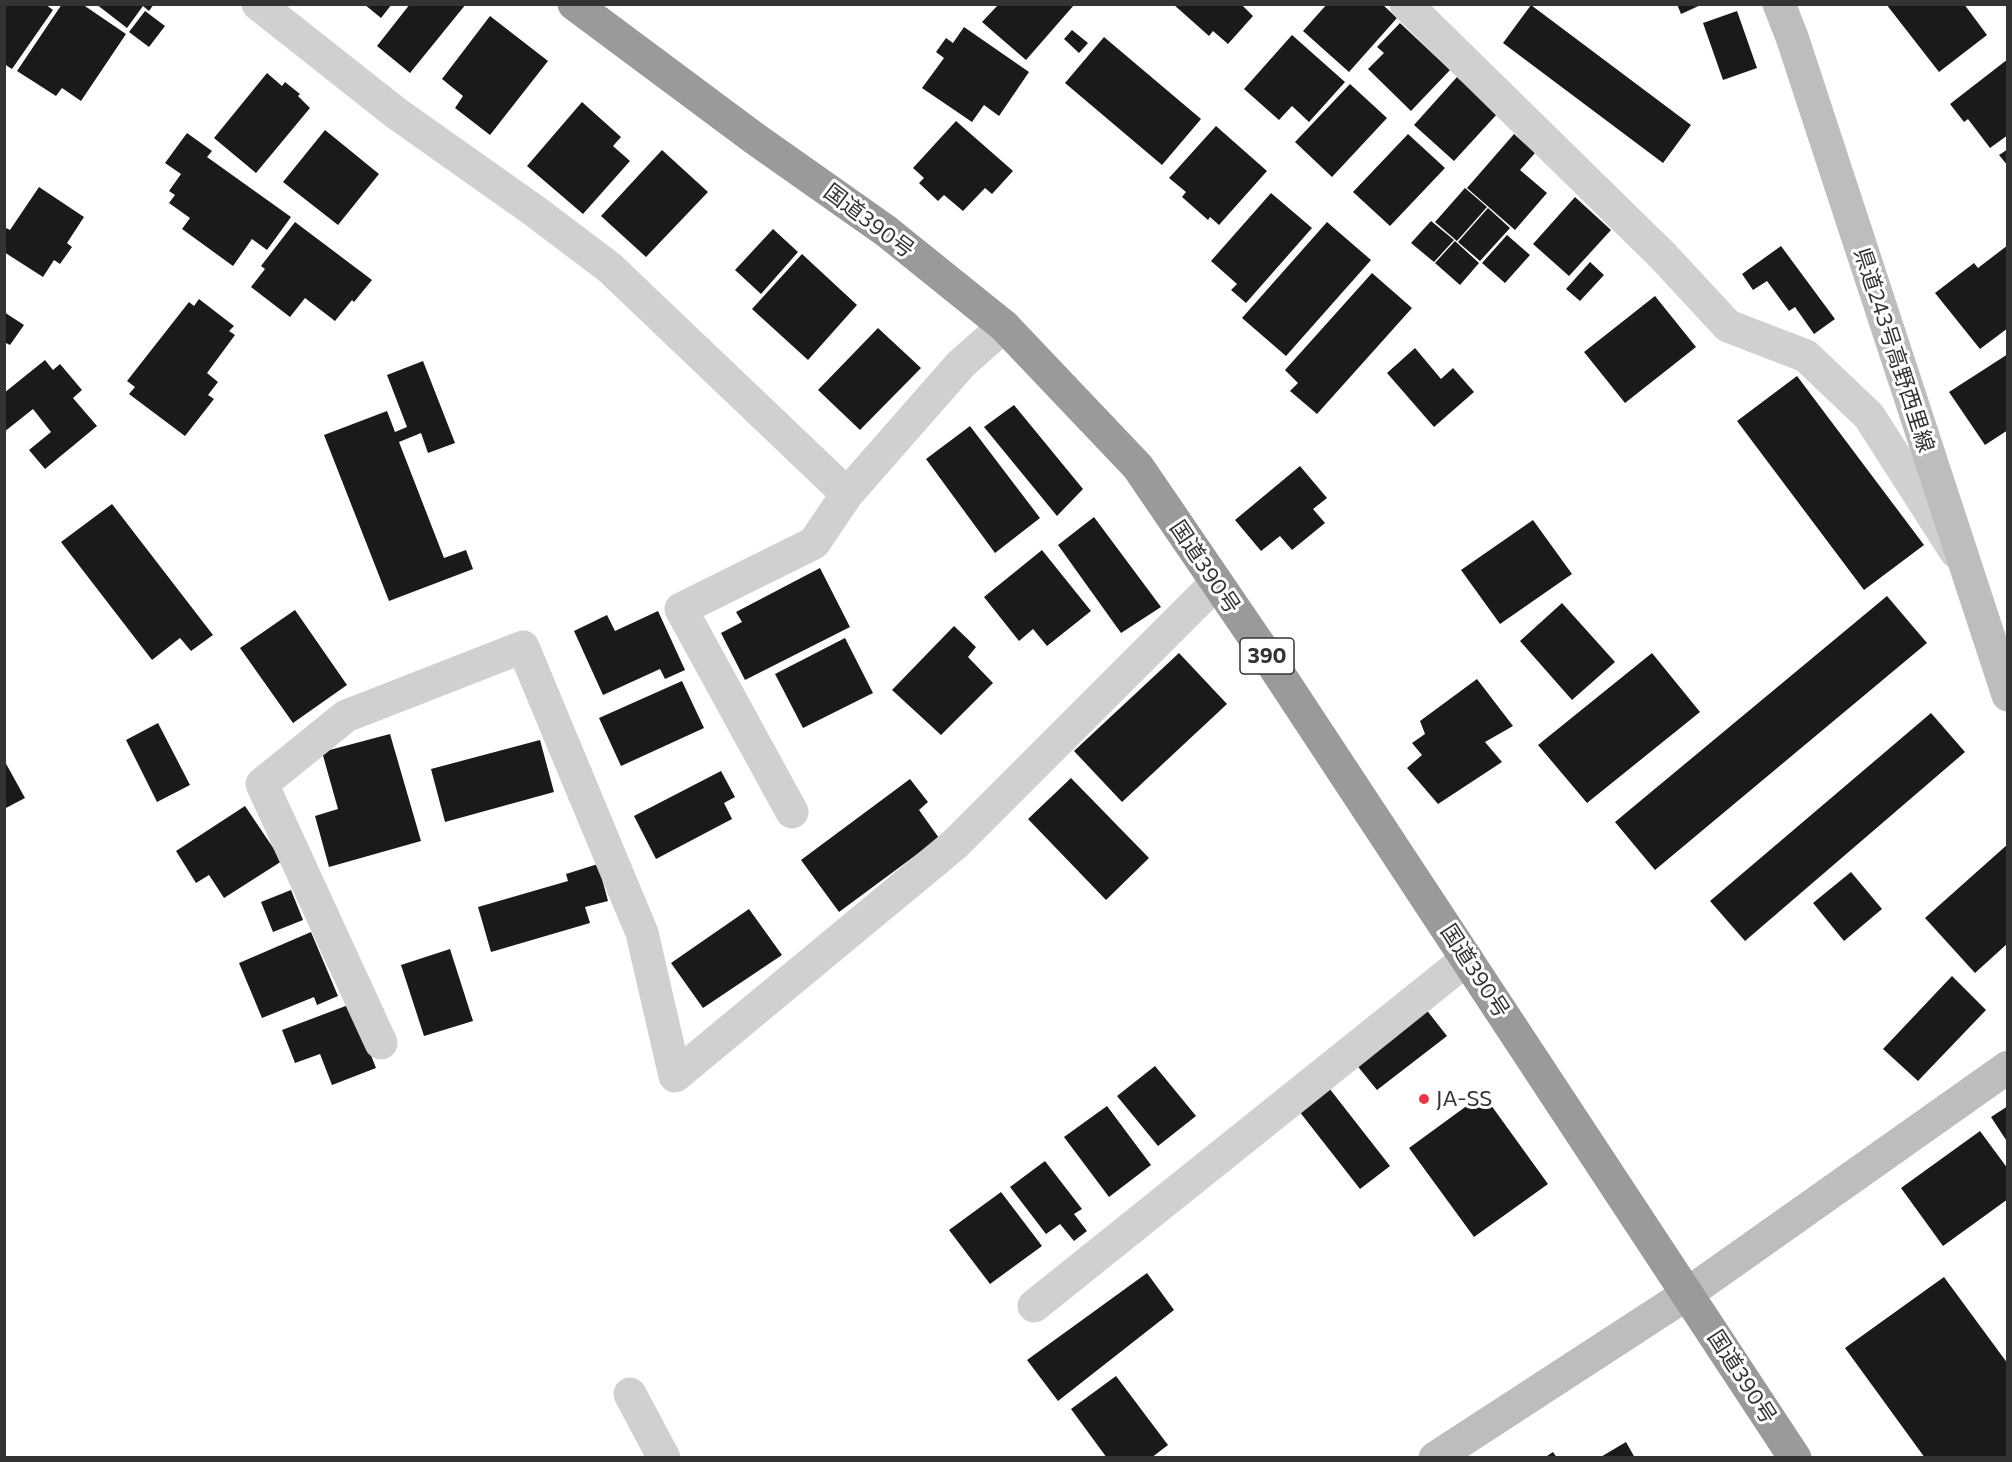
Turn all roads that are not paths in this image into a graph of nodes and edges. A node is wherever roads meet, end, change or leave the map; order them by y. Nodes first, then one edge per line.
1 (258, 4) edge
2 (574, 4) edge
3 (1406, 4) edge
4 (1779, 4) edge
5 (1004, 326) junction
6 (847, 494) junction
7 (1964, 566) junction
8 (1216, 583) junction
9 (2007, 696) edge
10 (792, 812) dead end
11 (1467, 959) junction
12 (381, 1043) dead end
13 (2007, 1067) edge
14 (1687, 1294) junction
15 (1034, 1306) dead end
16 (630, 1394) dead end
17 (664, 1458) edge
18 (1435, 1458) edge
19 (1795, 1458) edge

1 - 6 street
2 - 5 highway, 国道390号 / 390
3 - 7 street
4 - 7 main road, 県道243号高野西里線
5 - 6 street
5 - 8 highway, 国道390号 / 390
6 - 10 street
7 - 9 main road, 県道243号高野西里線
8 - 11 highway, 国道390号 / 390
8 - 12 street
11 - 14 highway, 国道390号 / 390
11 - 15 street
13 - 14 main road
14 - 18 main road
14 - 19 highway, 国道390号 / 390
16 - 17 street

